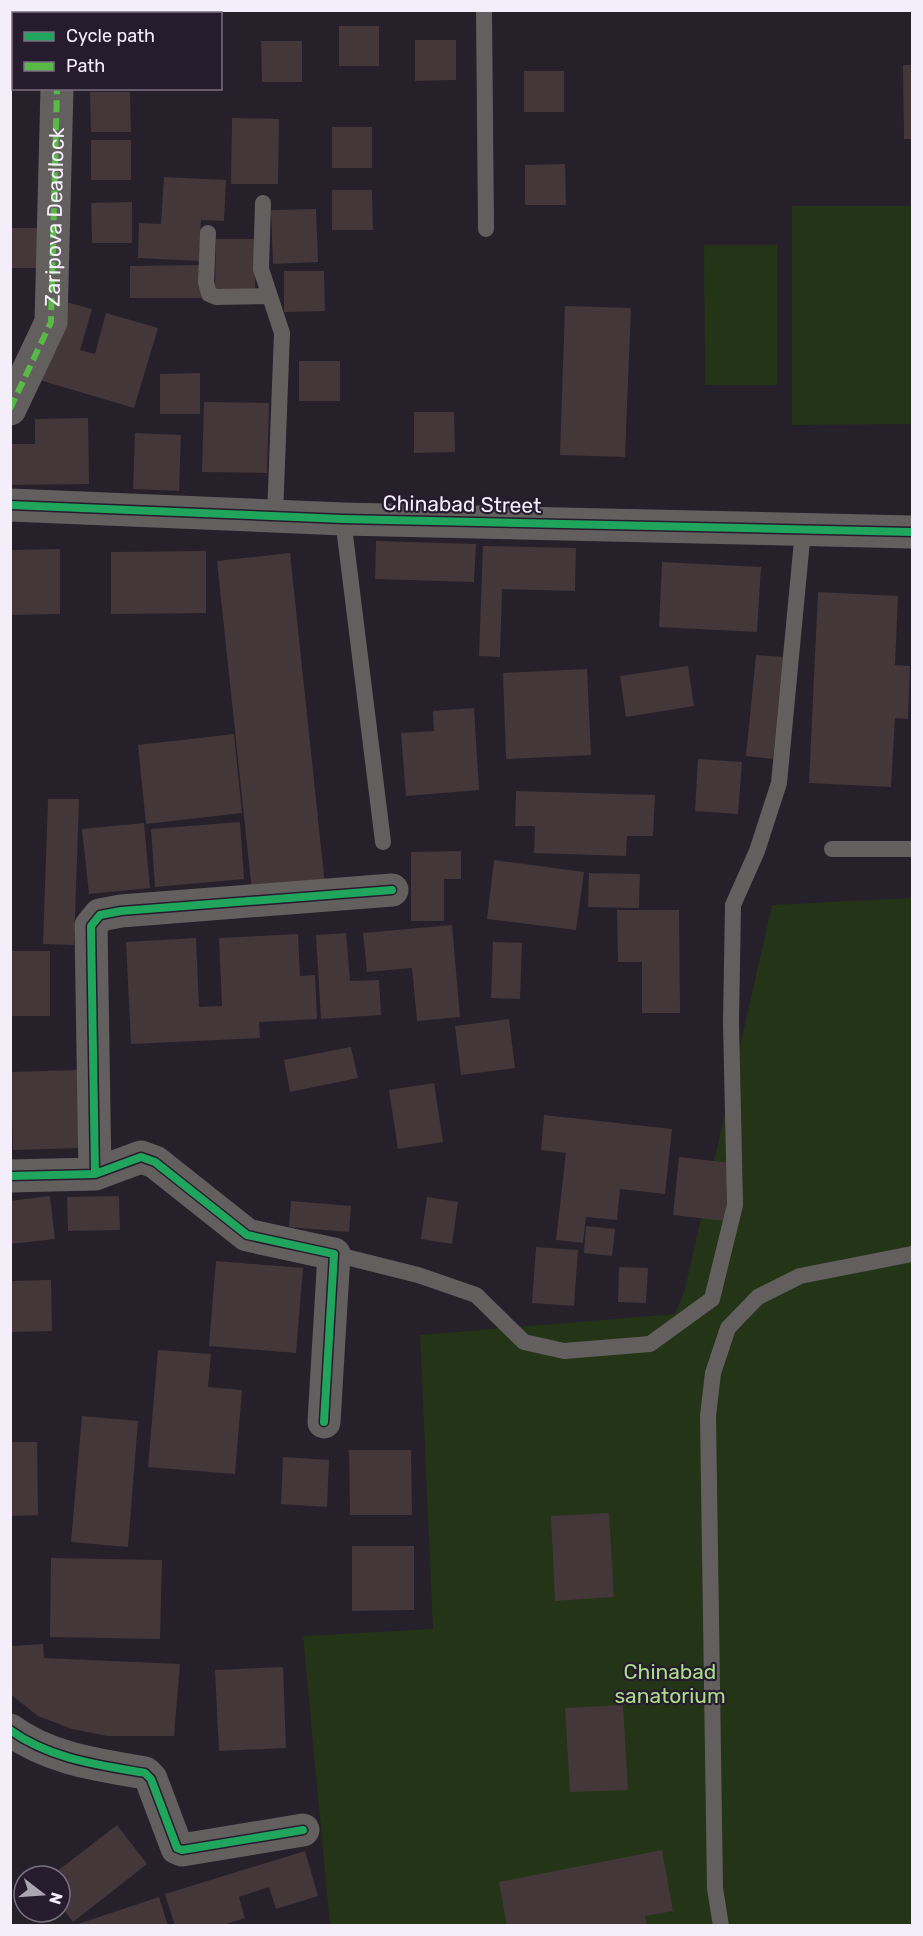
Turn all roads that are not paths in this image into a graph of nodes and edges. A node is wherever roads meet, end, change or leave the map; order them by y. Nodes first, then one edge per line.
1 (484, 10) edge
2 (57, 90) edge
3 (263, 202) dead end
4 (486, 229) dead end
5 (208, 233) dead end
6 (269, 296) junction
7 (10, 409) edge
8 (10, 505) edge
9 (275, 516) junction
10 (343, 519) junction
11 (803, 530) junction
12 (912, 532) edge
13 (383, 842) dead end
14 (832, 849) dead end
15 (912, 849) edge
16 (392, 890) dead end
17 (95, 1174) junction
18 (10, 1176) edge
19 (334, 1254) junction
20 (912, 1254) edge
21 (324, 1422) dead end
22 (10, 1730) edge
23 (303, 1830) dead end
24 (722, 1926) edge

1 - 4 lane
2 - 7 street, Zaripova Deadlock
3 - 6 lane
5 - 6 lane
6 - 9 lane
8 - 9 street, Chinabad Street
9 - 10 street, Chinabad Street
10 - 11 street, Chinabad Street
10 - 13 lane
11 - 12 street, Chinabad Street
11 - 19 lane
14 - 15 lane
16 - 17 street
17 - 18 street
17 - 19 street
19 - 21 street
20 - 24 lane
22 - 23 street

